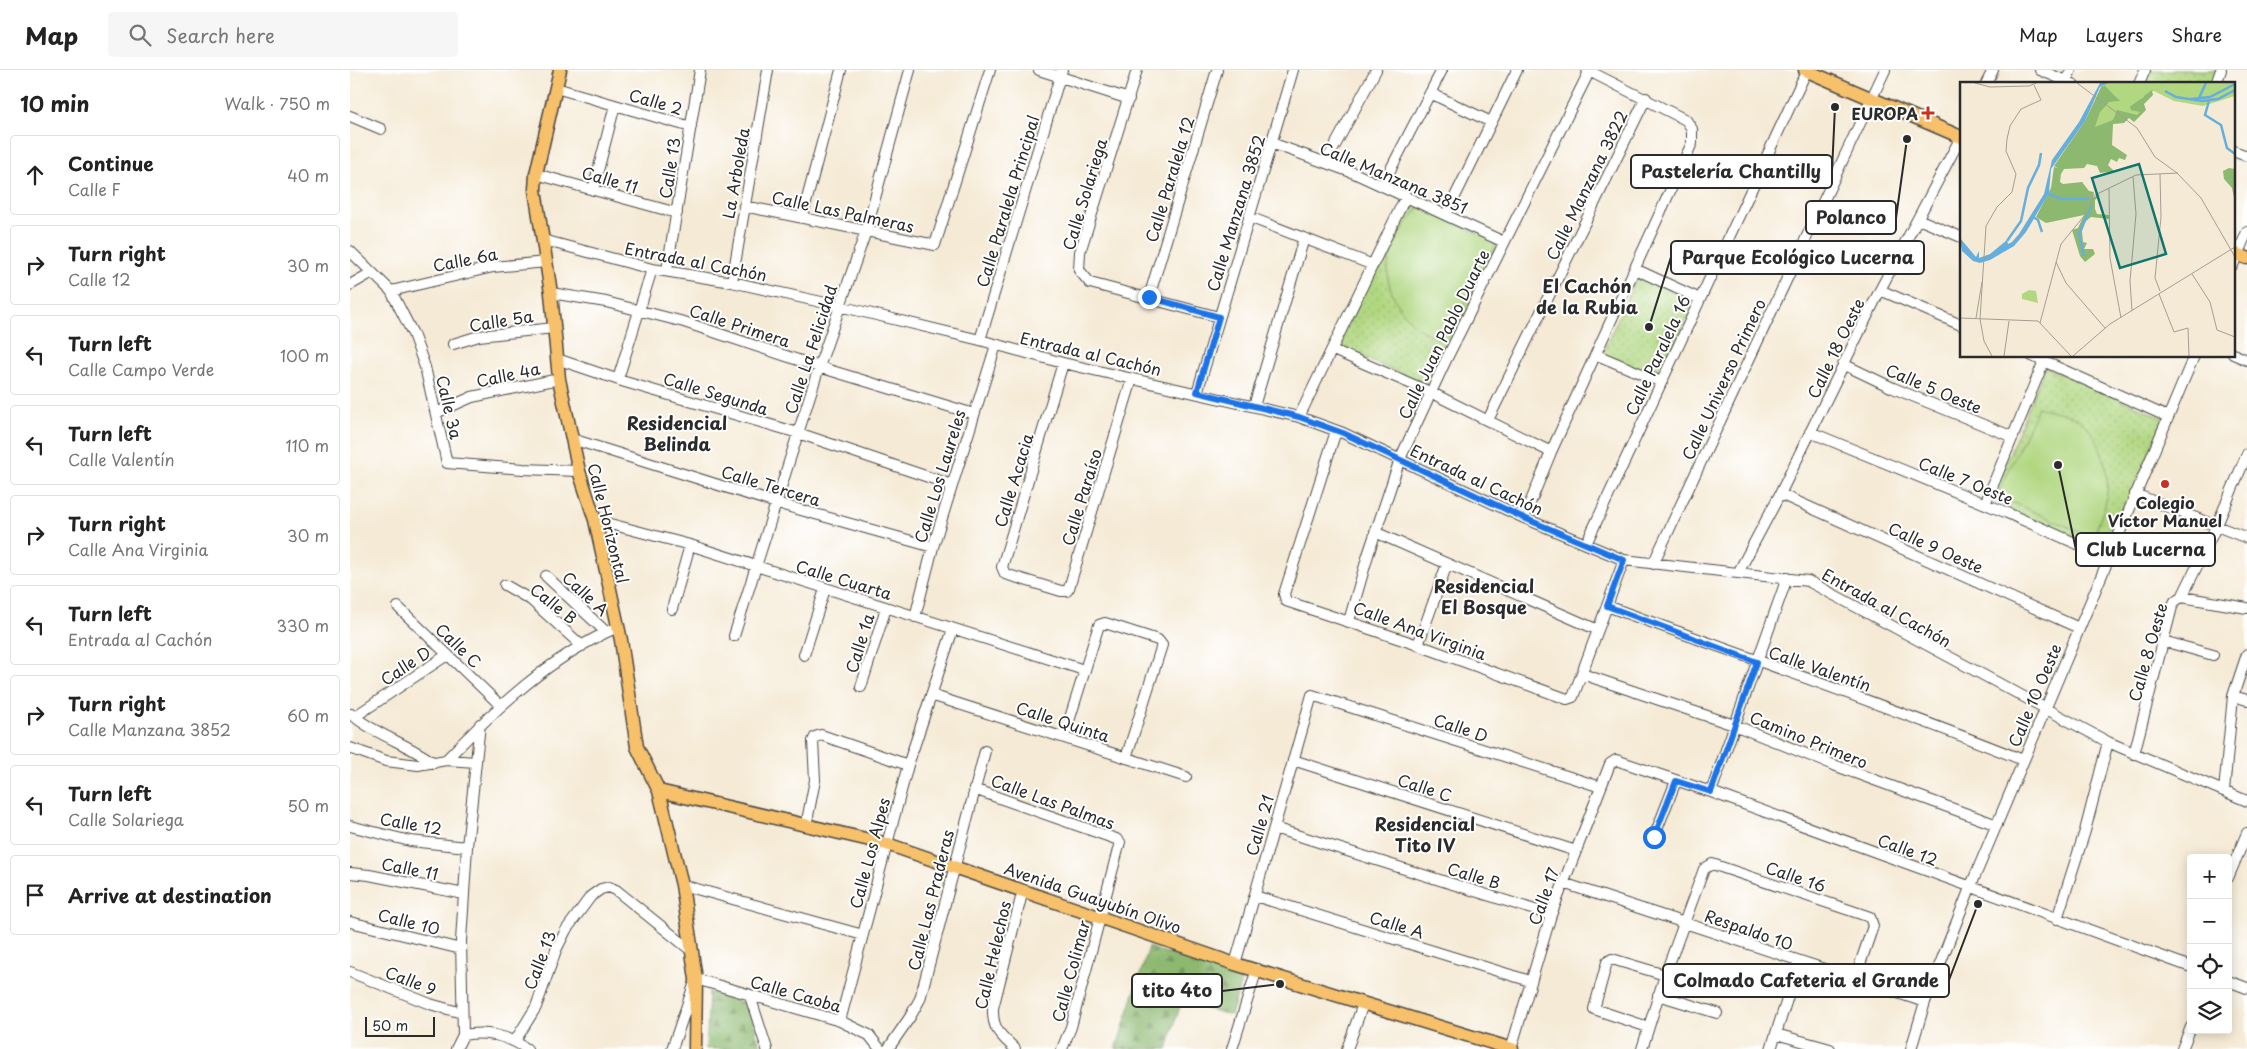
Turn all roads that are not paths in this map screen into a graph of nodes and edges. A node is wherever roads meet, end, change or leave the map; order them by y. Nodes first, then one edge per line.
1 (560, 70) edge
2 (700, 70) edge
3 (768, 70) edge
4 (841, 70) edge
5 (910, 70) edge
6 (990, 70) edge
7 (1038, 70) edge
8 (1137, 70) edge
9 (1217, 70) edge
10 (1293, 70) edge
11 (1376, 70) edge
12 (1442, 70) edge
13 (1517, 70) edge
14 (1589, 70) edge
15 (1807, 70) edge
16 (1885, 70) edge
17 (1993, 70) edge
18 (2040, 70) edge
19 (2071, 70) edge
20 (2145, 70) edge
21 (2221, 70) edge
22 (1061, 73) edge
23 (1987, 82) edge
24 (2069, 82) edge
25 (2140, 82) edge
26 (2217, 82) edge
27 (556, 88) junction
28 (1430, 92) junction
29 (1646, 98) junction
30 (1871, 98) junction
31 (1129, 99) junction
32 (615, 105) junction
33 (350, 116) edge
34 (1492, 122) junction
35 (690, 127) junction
36 (381, 129) dead end
37 (1960, 137) edge
38 (1960, 139) edge
39 (1271, 143) junction
40 (2234, 151) edge
41 (2247, 156) edge
42 (1326, 162) junction
43 (536, 174) junction
44 (1382, 186) junction
45 (593, 190) junction
46 (1406, 196) junction
47 (744, 206) junction
48 (677, 213) junction
49 (1446, 215) junction
50 (1249, 217) junction
51 (802, 218) junction
52 (1918, 219) junction
53 (866, 231) junction
54 (2247, 232) edge
55 (1960, 237) edge
56 (1304, 238) junction
57 (543, 240) junction
58 (1504, 242) junction
59 (350, 251) edge
60 (2238, 258) edge
61 (546, 262) junction
62 (1373, 265) junction
63 (652, 269) junction
64 (1635, 269) junction
65 (667, 270) junction
66 (371, 273) junction
67 (732, 282) junction
68 (350, 285) edge
69 (1880, 290) junction
70 (391, 291) junction
71 (551, 293) junction
72 (1149, 297) junction
73 (1700, 299) junction
74 (839, 306) junction
75 (640, 310) junction
76 (1219, 317) junction
77 (1960, 325) edge
78 (554, 328) junction
79 (980, 340) junction
80 (454, 344) dead end
81 (996, 345) junction
82 (1333, 350) junction
83 (2234, 354) edge
84 (1597, 355) junction
85 (2037, 358) edge
86 (2193, 358) edge
87 (556, 359) junction
88 (2247, 360) edge
89 (2044, 361) junction
90 (1063, 363) junction
91 (1843, 364) junction
92 (819, 366) junction
93 (559, 379) junction
94 (618, 379) junction
95 (1132, 380) junction
96 (1661, 382) junction
97 (1197, 392) junction
98 (1430, 392) junction
99 (1254, 406) junction
100 (436, 413) junction
101 (974, 414) junction
102 (1299, 417) junction
103 (2168, 417) junction
104 (1488, 420) junction
105 (1336, 431) junction
106 (1810, 432) junction
107 (798, 433) junction
108 (2013, 436) junction
109 (572, 439) junction
110 (1551, 452) junction
111 (2247, 454) edge
112 (1400, 459) junction
113 (579, 471) junction
114 (952, 485) junction
115 (1780, 494) junction
116 (2135, 494) junction
117 (776, 503) junction
118 (1985, 504) junction
119 (1524, 518) junction
120 (595, 520) junction
121 (2217, 525) junction
122 (1375, 532) junction
123 (2247, 538) edge
124 (1586, 544) junction
125 (690, 545) junction
126 (933, 547) junction
127 (2109, 558) junction
128 (1624, 560) junction
129 (1447, 564) junction
130 (1653, 564) junction
131 (756, 567) junction
132 (1738, 573) junction
133 (546, 576) dead end
134 (1787, 578) junction
135 (1035, 583) joint
136 (505, 585) dead end
137 (825, 589) junction
138 (2182, 597) junction
139 (1607, 606) junction
140 (398, 607) dead end
141 (886, 608) junction
142 (2247, 608) edge
143 (672, 609) dead end
144 (915, 617) junction
145 (1350, 621) junction
146 (2079, 628) junction
147 (953, 629) junction
148 (612, 630) junction
149 (1598, 630) junction
150 (734, 636) dead end
151 (2163, 641) junction
152 (1418, 645) junction
153 (582, 646) junction
154 (447, 654) junction
155 (2247, 654) edge
156 (804, 655) dead end
157 (2214, 655) dead end
158 (1757, 662) junction
159 (1084, 670) junction
160 (1582, 674) junction
161 (861, 687) dead end
162 (931, 695) junction
163 (1312, 695) joint
164 (2233, 696) junction
165 (2247, 700) edge
166 (500, 705) junction
167 (2045, 709) junction
168 (352, 715) edge
169 (480, 724) junction
170 (1734, 725) junction
171 (1064, 737) junction
172 (2108, 742) junction
173 (350, 748) edge
174 (985, 751) dead end
175 (2134, 754) junction
176 (1126, 758) junction
177 (446, 760) junction
178 (1294, 760) junction
179 (1616, 760) joint
180 (2023, 760) junction
181 (476, 762) junction
182 (434, 764) junction
183 (908, 765) junction
184 (1186, 777) dead end
185 (1676, 781) junction
186 (1601, 787) junction
187 (974, 789) junction
188 (659, 791) junction
189 (2224, 791) junction
190 (1711, 792) junction
191 (2247, 802) edge
192 (1997, 825) junction
193 (350, 826) edge
194 (806, 826) junction
195 (1274, 828) junction
196 (2247, 832) edge
197 (1654, 837) dead end
198 (1120, 842) joint
199 (887, 844) junction
200 (467, 847) junction
201 (1576, 850) junction
202 (954, 866) junction
203 (2232, 868) edge
204 (350, 873) edge
205 (1563, 883) junction
206 (682, 885) junction
207 (1970, 888) junction
208 (1023, 890) junction
209 (464, 894) junction
210 (1255, 896) junction
211 (1551, 915) junction
212 (1101, 917) junction
213 (2057, 919) junction
214 (350, 922) edge
215 (1686, 922) junction
216 (863, 935) junction
217 (461, 949) junction
218 (692, 951) junction
219 (1798, 962) junction
220 (1235, 964) junction
221 (2187, 966) edge
222 (1257, 970) junction
223 (350, 972) edge
224 (1665, 975) junction
225 (696, 979) junction
226 (1855, 979) junction
227 (1530, 981) junction
228 (2232, 982) edge
229 (2247, 988) edge
230 (1658, 995) junction
231 (750, 996) junction
232 (1925, 1002) junction
233 (1363, 1004) junction
234 (462, 1013) junction
235 (1717, 1013) dead end
236 (840, 1021) junction
237 (1648, 1026) junction
238 (1776, 1034) junction
239 (2188, 1034) edge
240 (463, 1035) junction
241 (515, 1041) junction
242 (456, 1049) edge
243 (526, 1049) edge
244 (672, 1049) edge
245 (695, 1049) edge
246 (766, 1049) edge
247 (880, 1049) edge
248 (888, 1049) edge
249 (1015, 1049) edge
250 (1062, 1049) edge
251 (1232, 1049) edge
252 (1347, 1049) edge
253 (1511, 1049) edge
254 (1642, 1049) edge
255 (1771, 1049) edge
256 (1830, 1049) edge
257 (1911, 1049) edge
258 (2182, 1049) edge

1 - 27 main road, Calle Horizontal
2 - 35 street, Calle 13
3 - 47 street, La Arboleda
4 - 51 street
5 - 53 street, Calle La Felicidad
6 - 53 street, Calle Las Palmeras
7 - 22 street
8 - 31 street, Calle Solariega
9 - 72 street, Calle Paralela 12
10 - 39 street, Calle Manzana 3852
11 - 42 street
12 - 28 street
13 - 34 street
14 - 29 street
14 - 58 street, Calle Juan Pablo Duarte
15 - 30 main road
15 - 73 street, Calle Paralela 16
16 - 30 street, Calle Universo Primero
17 - 23 street
18 - 24 street
19 - 24 street
20 - 25 street
21 - 26 street
22 - 31 street
22 - 79 street, Calle Paralela Principal
27 - 32 street, Calle 2
27 - 43 main road, Calle Horizontal
28 - 34 street
28 - 44 street
29 - 64 street
29 - 104 street, Calle Manzana 3822
30 - 37 main road
30 - 130 street, Calle Universo Primero
31 - 72 street, Calle Solariega
32 - 35 street, Calle 2
32 - 45 street
33 - 36 street
34 - 49 street
35 - 48 street, Calle 13
38 - 52 street, Calle 18 Oeste
39 - 42 street, Calle Manzana 3851
39 - 50 street, Calle Manzana 3852
40 - 41 street
42 - 44 street, Calle Manzana 3851
43 - 45 street, Calle 11
43 - 57 main road, Calle Horizontal
44 - 46 street, Calle Manzana 3851
45 - 48 street, Calle 11
46 - 49 street, Calle Manzana 3851
46 - 62 street
47 - 51 street, Calle Las Palmeras
47 - 67 street, La Arboleda
48 - 65 street, Calle 13
49 - 58 street, Calle Manzana 3851
50 - 56 street
50 - 76 street, Calle Manzana 3852
51 - 53 street, Calle Las Palmeras
52 - 55 street
52 - 69 street, Calle 18 Oeste
53 - 74 street, Calle La Felicidad
54 - 60 street
56 - 62 street
56 - 99 street
57 - 61 main road, Calle Horizontal
57 - 63 street, Entrada al Cachón
58 - 98 street, Calle Juan Pablo Duarte
59 - 66 street, Calle 3a
61 - 70 street, Calle 6a
61 - 71 main road, Calle Horizontal
62 - 82 street
63 - 65 street, Entrada al Cachón
63 - 75 street
64 - 73 street
64 - 84 street
65 - 67 street, Entrada al Cachón
66 - 68 street
66 - 70 street, Calle 3a
67 - 74 street, Entrada al Cachón
69 - 77 street
69 - 91 street, Calle 18 Oeste
70 - 100 street, Calle 3a
71 - 75 street, Calle Primera
71 - 78 main road, Calle Horizontal
72 - 76 street, Calle Solariega
73 - 96 street, Calle Paralela 16
74 - 79 street, Entrada al Cachón
74 - 92 street, Calle La Felicidad
75 - 92 street, Calle Primera
75 - 94 street
76 - 97 street, Calle Manzana 3852
78 - 80 street, Calle 5a
78 - 87 main road, Calle Horizontal
79 - 81 street, Entrada al Cachón
81 - 90 street, Entrada al Cachón
81 - 101 street, Calle Los Laureles
82 - 98 street
82 - 102 street
83 - 88 street
84 - 96 street
84 - 110 street
85 - 89 street
86 - 103 street, Calle 10 Oeste
87 - 93 main road, Calle Horizontal
87 - 94 street, Calle Segunda
89 - 103 street
89 - 108 street
90 - 95 street, Entrada al Cachón
90 - 135 street, Calle Acacia
91 - 106 street, Calle 18 Oeste
91 - 108 street, Calle 5 Oeste
92 - 101 street, Calle Primera
92 - 107 street, Calle La Felicidad
93 - 100 street, Calle 4a
93 - 109 main road, Calle Horizontal
94 - 107 street, Calle Segunda
95 - 97 street, Entrada al Cachón
95 - 135 street, Calle Paraíso
96 - 124 street, Calle Paralela 16
97 - 99 street, Entrada al Cachón
98 - 104 street
98 - 112 street, Calle Juan Pablo Duarte
99 - 102 street, Entrada al Cachón
100 - 113 street, Calle 3a
101 - 114 street, Calle Los Laureles
102 - 105 street, Entrada al Cachón
103 - 116 street, Calle 10 Oeste
104 - 110 street
105 - 112 street, Entrada al Cachón
105 - 145 street, Calle Ana Virginia
106 - 115 street, Calle 18 Oeste
106 - 118 street, Calle 7 Oeste
107 - 114 street, Calle Segunda
107 - 117 street, Calle La Felicidad
108 - 118 street
109 - 113 main road, Calle Horizontal
109 - 117 street, Calle Tercera
110 - 119 street
111 - 121 street, Calle 8 Oeste
112 - 119 street, Entrada al Cachón
112 - 122 street, Calle Juan Pablo Duarte
113 - 120 main road, Calle Horizontal
114 - 126 street, Calle Los Laureles
115 - 132 street, Calle 18 Oeste
115 - 146 street, Calle 9 Oeste
116 - 121 street
116 - 127 street, Calle 10 Oeste
117 - 126 street, Calle Tercera
117 - 131 street, Calle La Felicidad
118 - 127 street, Calle 7 Oeste
119 - 124 street, Entrada al Cachón
120 - 125 street, Calle Cuarta
120 - 148 main road, Calle Horizontal
121 - 123 street
121 - 138 street, Calle 8 Oeste
122 - 129 street
122 - 145 street, Calle Juan Pablo Duarte
124 - 128 street, Entrada al Cachón
125 - 131 street, Calle Cuarta
125 - 143 street
126 - 144 street, Calle Los Laureles
127 - 146 street, Calle 10 Oeste
128 - 130 street, Entrada al Cachón
128 - 139 street, Calle Ana Virginia
129 - 149 street
129 - 152 street
130 - 132 street, Entrada al Cachón
131 - 137 street, Calle Cuarta
131 - 150 street, Calle La Felicidad
132 - 134 street, Entrada al Cachón
133 - 148 street, Calle A
134 - 158 street
134 - 167 street, Entrada al Cachón
136 - 153 street, Calle B
137 - 141 street, Calle Cuarta
137 - 156 street
138 - 142 street
138 - 151 street, Calle 8 Oeste
139 - 149 street, Calle Ana Virginia
139 - 158 street, Calle Valentín
140 - 154 street, Calle C
141 - 144 street, Calle Cuarta
141 - 161 street, Calle 1a
144 - 147 street, Calle Cuarta
145 - 152 street, Calle Ana Virginia
146 - 167 street, Calle 10 Oeste
147 - 159 street, Calle Cuarta
147 - 162 street, Calle Los Alpes
148 - 153 street
148 - 188 main road, Calle Horizontal
149 - 160 street, Calle Ana Virginia
151 - 157 street
151 - 175 street, Calle 8 Oeste
152 - 160 street, Calle Ana Virginia
153 - 166 street
154 - 166 street, Calle C
154 - 168 street, Calle D
155 - 164 street
158 - 170 street
158 - 180 street, Calle Valentín
159 - 171 street
159 - 176 street
160 - 170 street, Camino Primero
162 - 171 street, Calle Quinta
162 - 183 street, Calle Los Alpes
163 - 178 street, Calle 21
163 - 186 street, Calle D
164 - 165 street
164 - 189 street
166 - 169 street
167 - 172 street, Entrada al Cachón
167 - 180 street, Calle 10 Oeste
168 - 182 street
169 - 177 street
169 - 181 street
170 - 190 street
170 - 192 street, Camino Primero
171 - 176 street, Calle Quinta
172 - 175 street, Entrada al Cachón
172 - 213 street
173 - 182 street
174 - 187 street, Calle Las Praderas
175 - 189 street, Entrada al Cachón
176 - 184 street, Calle Quinta
177 - 181 street
177 - 182 street
178 - 195 street, Calle 21
178 - 201 street, Calle C
179 - 185 street, Calle 12
179 - 186 street, Calle 17
180 - 192 street, Calle 10 Oeste
181 - 200 street
183 - 194 street
183 - 199 street, Calle Los Alpes
185 - 190 street, Calle 12
185 - 197 street
186 - 201 street, Calle 17
187 - 198 street, Calle Las Palmas
187 - 202 street, Calle Las Praderas
188 - 194 main road, Avenida Guayubín Olivo
188 - 206 main road, Calle Horizontal
189 - 191 street, Entrada al Cachón
190 - 207 street, Calle 12
192 - 207 street, Calle 10 Oeste
193 - 200 street, Calle 12
194 - 199 main road, Avenida Guayubín Olivo
195 - 210 street, Calle 21
195 - 211 street, Calle B
196 - 203 street
198 - 212 street, Calle Colimar
199 - 202 main road, Avenida Guayubín Olivo
199 - 216 street, Calle Los Alpes
200 - 209 street
201 - 205 street, Calle 17
202 - 208 main road, Avenida Guayubín Olivo
202 - 248 street, Calle Las Praderas
204 - 209 street, Calle 11
205 - 211 street, Calle 17
205 - 215 street, Respaldo 10
206 - 216 street
206 - 218 main road, Calle Horizontal
207 - 213 street, Calle 12
207 - 232 street, Calle 10 Oeste
208 - 212 main road, Avenida Guayubín Olivo
208 - 249 street, Calle Helechos
209 - 217 street
210 - 220 street, Calle 21
210 - 227 street, Calle A
211 - 227 street, Calle 17
212 - 220 main road, Avenida Guayubín Olivo
212 - 250 street, Calle Colimar
213 - 221 street, Calle 12
214 - 217 street, Calle 10
215 - 219 street, Respaldo 10
215 - 224 street
215 - 226 street, Calle 16
216 - 236 street, Calle Los Alpes
217 - 234 street
218 - 225 main road, Calle Horizontal
218 - 241 street, Calle 13
219 - 226 street, Respaldo 10
219 - 238 street
220 - 222 main road, Avenida Guayubín Olivo
222 - 233 main road, Avenida Guayubín Olivo
222 - 251 street
223 - 234 street, Calle 9
224 - 230 street
224 - 237 street
225 - 231 street, Calle Caoba
225 - 244 street
225 - 245 main road, Calle Horizontal
226 - 232 street, Respaldo 10
227 - 253 street, Calle 17
228 - 229 street
230 - 235 street
230 - 237 street
231 - 236 street, Calle Caoba
231 - 246 street
232 - 257 street, Calle 10 Oeste
233 - 252 street
233 - 253 main road, Avenida Guayubín Olivo
234 - 240 street
236 - 247 street, Calle Caoba
237 - 254 street
238 - 255 street
238 - 256 street
239 - 258 street
240 - 241 street
240 - 242 street
241 - 243 street

